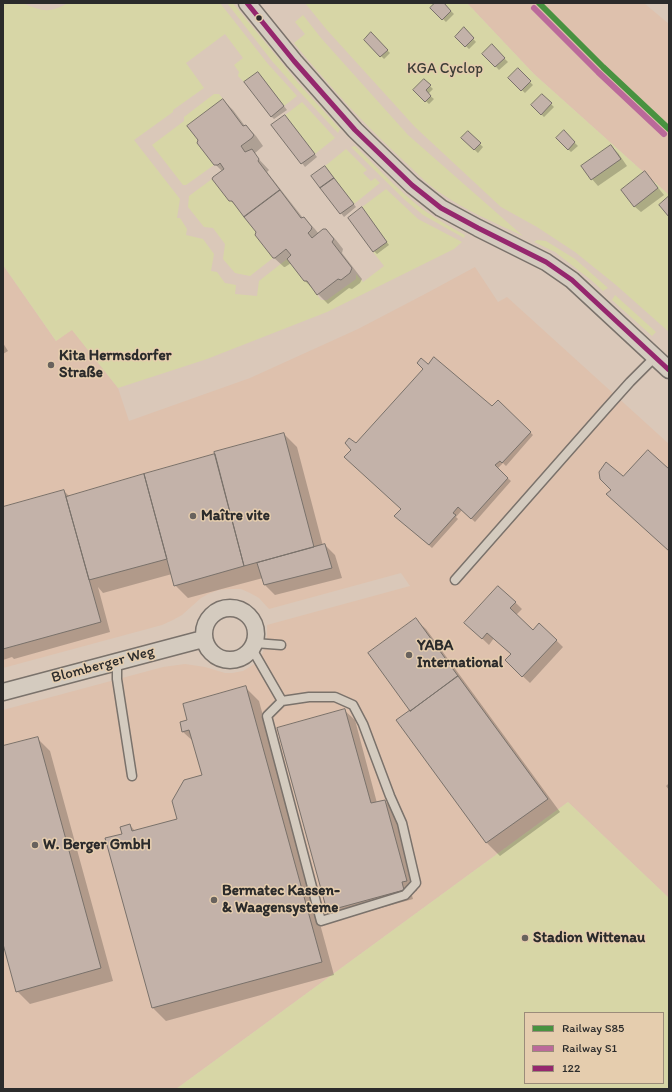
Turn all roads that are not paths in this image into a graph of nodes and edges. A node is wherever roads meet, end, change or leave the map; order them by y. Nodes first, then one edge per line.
1 (247, 3) edge
2 (655, 357) junction
3 (669, 370) edge
4 (455, 580) dead end
5 (203, 639) junction
6 (281, 645) dead end
7 (253, 646) junction
8 (117, 661) junction
9 (3, 692) edge
10 (282, 701) junction
11 (132, 776) dead end

1 - 2 street
2 - 3 street
2 - 4 lane
5 - 7 street
5 - 7 street
5 - 8 street, Blomberger Weg
6 - 7 lane
7 - 10 lane
8 - 9 street, Blomberger Weg
8 - 11 lane
10 - 10 lane

